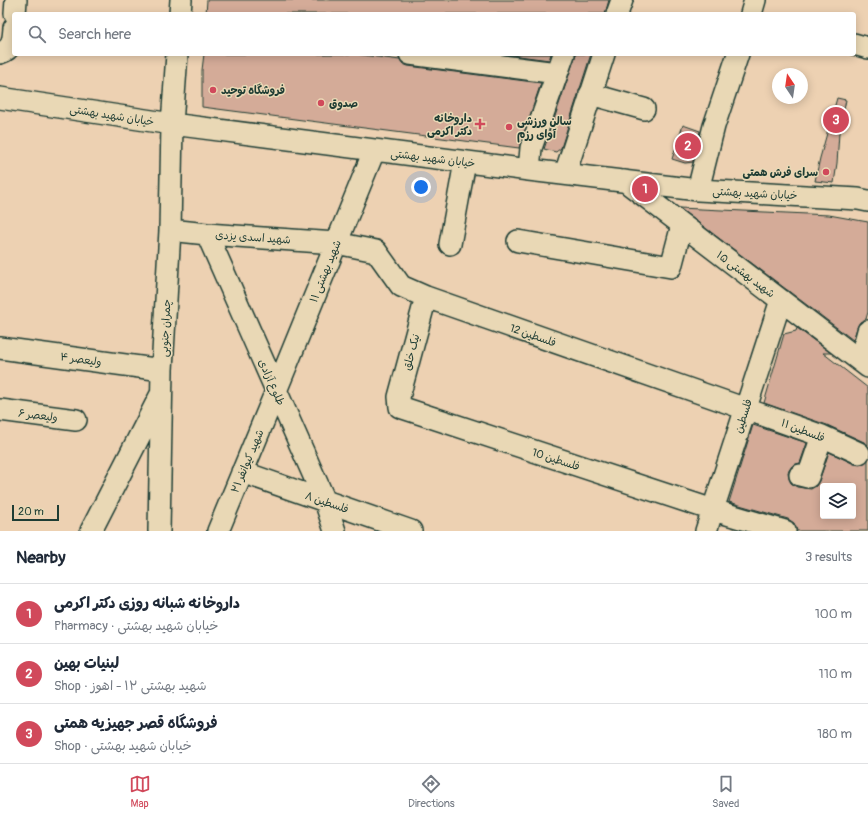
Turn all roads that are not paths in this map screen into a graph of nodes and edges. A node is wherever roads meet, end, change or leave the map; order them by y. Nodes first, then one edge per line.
1 (16, 0) edge
2 (181, 0) edge
3 (622, 0) edge
4 (755, 0) edge
5 (15, 12) edge
6 (180, 12) edge
7 (618, 12) edge
8 (752, 12) edge
9 (12, 44) edge
10 (856, 45) edge
11 (868, 48) edge
12 (0, 53) edge
13 (177, 56) edge
14 (444, 56) edge
15 (603, 56) edge
16 (737, 56) edge
17 (561, 63) edge
18 (590, 94) junction
19 (0, 98) edge
20 (644, 109) dead end
21 (172, 124) junction
22 (374, 151) junction
23 (465, 162) junction
24 (529, 170) junction
25 (565, 174) junction
26 (625, 181) junction
27 (698, 190) junction
28 (868, 200) edge
29 (682, 225) junction
30 (170, 230) junction
31 (207, 234) junction
32 (518, 241) dead end
33 (336, 243) junction
34 (450, 244) dead end
35 (426, 297) junction
36 (780, 300) junction
37 (868, 331) edge
38 (0, 348) edge
39 (864, 364) edge
40 (162, 370) junction
41 (276, 391) junction
42 (162, 392) junction
43 (400, 407) joint
44 (746, 408) junction
45 (0, 410) edge
46 (76, 420) dead end
47 (822, 436) junction
48 (865, 456) edge
49 (242, 472) junction
50 (800, 475) dead end
51 (325, 501) junction
52 (713, 510) junction
53 (91, 531) edge
54 (159, 531) edge
55 (218, 531) edge
56 (336, 531) edge
57 (411, 531) edge
58 (706, 531) edge
59 (785, 531) edge

1 - 5 street
2 - 6 street
3 - 7 street
4 - 8 street
9 - 12 street
10 - 11 street
13 - 21 street, چمران جنوبی
14 - 17 street
15 - 18 street
16 - 27 street
17 - 24 street
18 - 20 street
18 - 25 street
19 - 21 street, خیابان شهید بهشتی
21 - 22 street, خیابان شهید بهشتی
21 - 30 street, چمران جنوبی
22 - 23 street, خیابان شهید بهشتی
22 - 33 street, شهید بهشتی ۱۱
23 - 24 street, خیابان شهید بهشتی
23 - 34 street
24 - 25 street, خیابان شهید بهشتی
25 - 26 street, خیابان شهید بهشتی
26 - 27 street, خیابان شهید بهشتی
26 - 29 street, شهید بهشتی ۱۵
27 - 28 street, خیابان شهید بهشتی
29 - 32 street
29 - 36 street, شهید بهشتی ۱۵
30 - 31 street, شهید اسدی یزدی
30 - 40 street, چمران جنوبی
31 - 33 street, شهید اسدی یزدی
31 - 41 street, طلوع آزادی
33 - 35 street, فلسطین 12
33 - 41 street, شهید بهشتی ۱۱
35 - 43 street, نیک خلق
35 - 44 street, فلسطین 12
36 - 39 street, شهید بهشتی ۱۵
36 - 44 street, فلسطین
37 - 39 street
38 - 40 street, ولیعصر ۴
40 - 42 street, چمران جنوبی
41 - 49 street, شهید کیوانفر ۲۱
41 - 51 street, طلوع آزادی
42 - 53 street
42 - 54 street, چمران جنوبی
43 - 52 street, فلسطین 10
44 - 47 street, فلسطین ۱۱
44 - 52 street, فلسطین
45 - 46 street, ولیعصر ۶
47 - 48 street, فلسطین ۱۱
47 - 50 street
49 - 51 street, فلسطین ۸
49 - 55 street, شهید کیوانفر ۲۱
51 - 56 street, طلوع آزادی
51 - 57 street, فلسطین ۸
52 - 58 street, فلسطین
52 - 59 street, فلسطین 10

